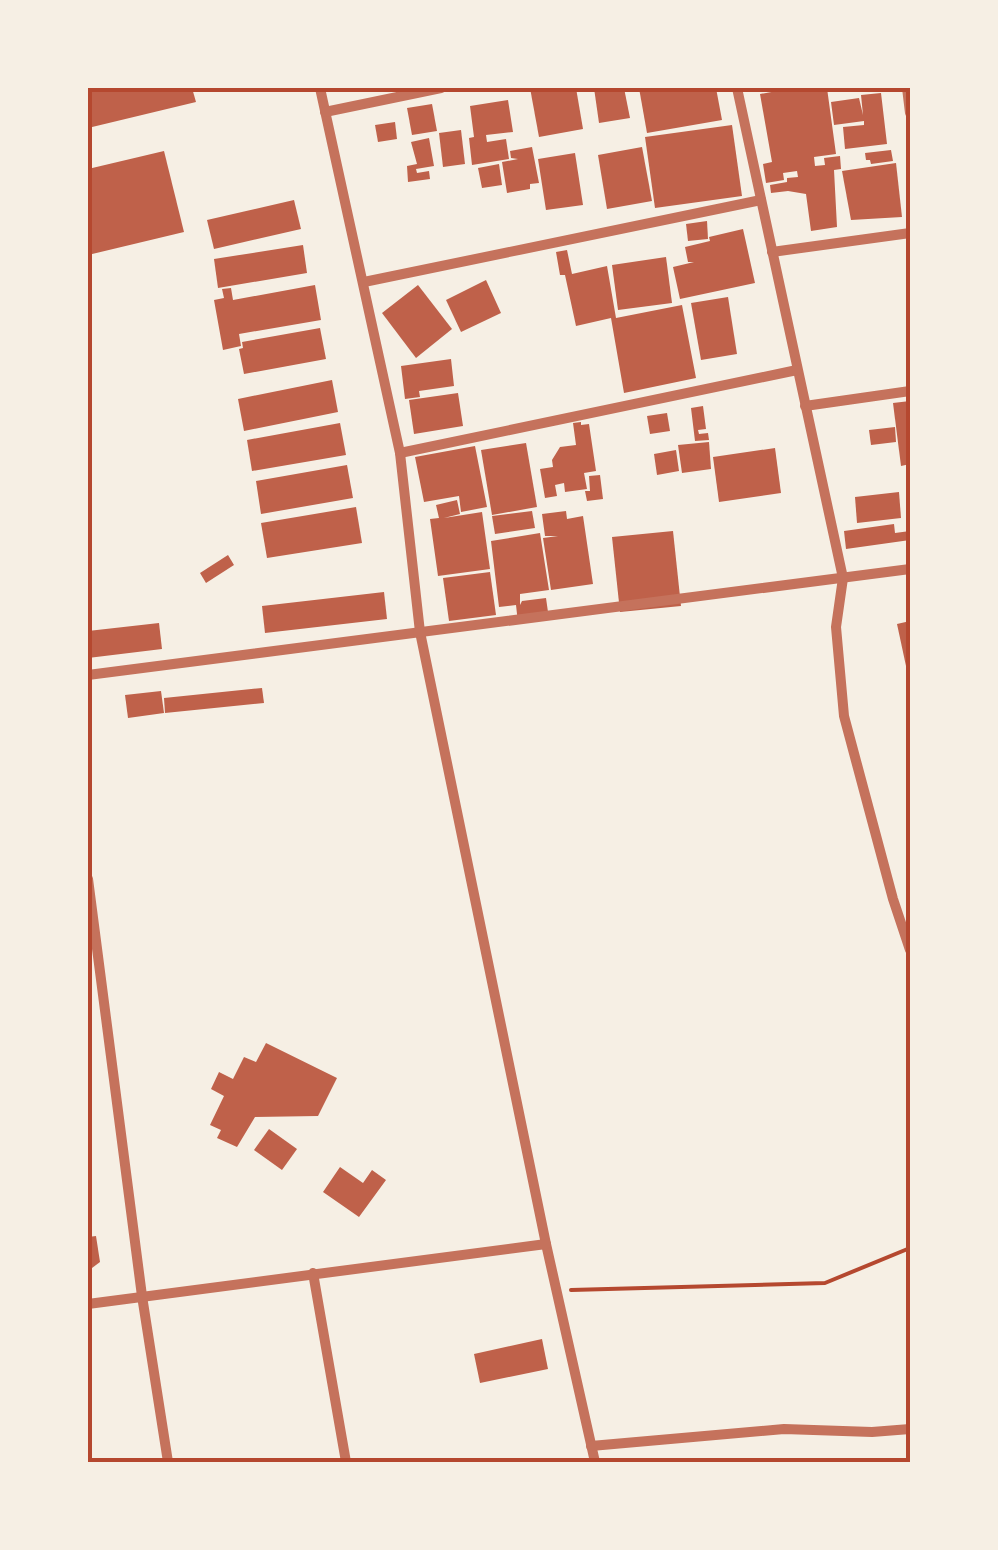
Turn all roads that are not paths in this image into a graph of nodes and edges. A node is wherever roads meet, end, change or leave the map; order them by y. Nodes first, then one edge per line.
1 (320, 88) edge
2 (442, 88) edge
3 (736, 88) edge
4 (908, 88) edge
5 (325, 112) junction
6 (910, 114) edge
7 (760, 200) junction
8 (910, 233) edge
9 (772, 252) junction
10 (364, 282) junction
11 (797, 370) junction
12 (910, 391) edge
13 (804, 406) junction
14 (400, 453) junction
15 (910, 569) edge
16 (842, 578) junction
17 (420, 632) junction
18 (88, 675) edge
19 (88, 879) edge
20 (910, 950) edge
21 (546, 1244) junction
22 (313, 1273) junction
23 (142, 1296) junction
24 (88, 1304) edge
25 (910, 1430) edge
26 (591, 1446) junction
27 (168, 1462) edge
28 (346, 1462) edge
29 (594, 1462) edge

1 - 5 street
2 - 5 street
3 - 7 street
4 - 6 street
5 - 10 street
7 - 9 street
7 - 10 street
8 - 9 street
9 - 11 street
10 - 14 street
11 - 13 street
11 - 14 street
12 - 13 street
13 - 16 street
14 - 17 street
15 - 16 street
16 - 17 street
16 - 20 street
17 - 18 street
17 - 21 street
19 - 23 street
21 - 22 street
21 - 26 street
22 - 23 street
22 - 28 street
23 - 24 street
23 - 27 street
25 - 26 street
26 - 29 street

